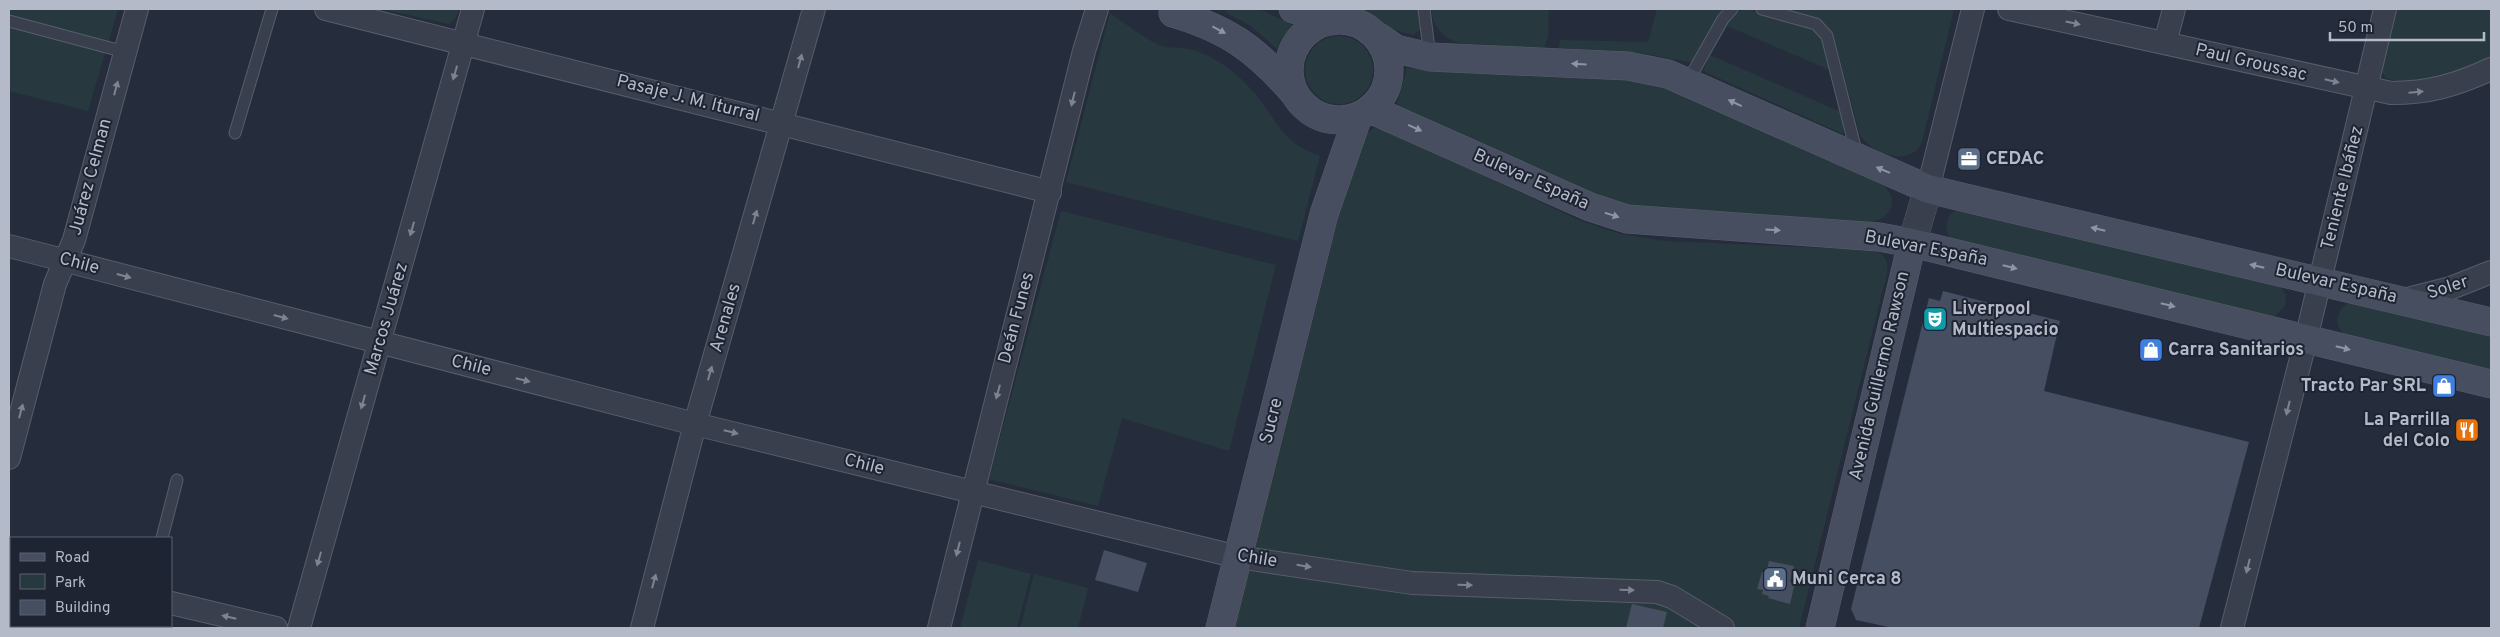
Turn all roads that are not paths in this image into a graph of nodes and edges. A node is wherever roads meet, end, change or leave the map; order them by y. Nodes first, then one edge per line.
1 (137, 9) edge
2 (272, 9) edge
3 (326, 9) edge
4 (473, 9) edge
5 (814, 9) edge
6 (1097, 9) edge
7 (1293, 9) edge
8 (1424, 9) edge
9 (1732, 9) edge
10 (1762, 9) edge
11 (1973, 9) edge
12 (2009, 9) edge
13 (2174, 9) edge
14 (2386, 9) edge
15 (1176, 10) edge
16 (1332, 20) junction
17 (9, 21) edge
18 (1376, 36) junction
19 (464, 42) junction
20 (2165, 43) junction
21 (125, 52) junction
22 (1430, 57) junction
23 (2491, 69) edge
24 (1688, 81) junction
25 (2368, 89) junction
26 (1294, 93) junction
27 (1364, 113) junction
28 (1317, 115) junction
29 (783, 123) junction
30 (235, 134) dead end
31 (1858, 159) junction
32 (1928, 189) junction
33 (1050, 192) junction
34 (1324, 214) junction
35 (1912, 243) junction
36 (9, 246) edge
37 (66, 261) junction
38 (2491, 272) edge
39 (2320, 280) junction
40 (2404, 300) junction
41 (2491, 322) edge
42 (2306, 339) junction
43 (380, 343) junction
44 (2491, 384) edge
45 (696, 424) junction
46 (9, 458) edge
47 (177, 480) dead end
48 (972, 491) junction
49 (162, 537) edge
50 (1238, 557) junction
51 (172, 603) edge
52 (276, 628) edge
53 (299, 628) edge
54 (642, 628) edge
55 (939, 628) edge
56 (1220, 628) edge
57 (1723, 628) edge
58 (1820, 628) edge
59 (2232, 628) edge

1 - 21 street, Juárez Celman
2 - 30 lane
3 - 19 street, Pasaje J. M. Iturral
4 - 19 street, Marcos Juárez
29 -> 5 street, Arenales
6 -> 33 street, Deán Funes
7 - 16 main road
8 - 22 lane
9 - 24 lane
10 - 31 lane
11 - 32 street, Avenida Guillermo Rawson
12 -> 20 street, Paul Groussac
13 - 20 street
14 - 25 street, Teniente Ibáñez
15 -> 26 main road
16 - 18 main road
16 - 26 main road
17 - 21 lane
18 - 22 main road, Bulevar España
18 - 27 main road
19 - 29 street, Pasaje J. M. Iturral
19 -> 43 street, Marcos Juárez
20 -> 25 street, Paul Groussac
37 -> 21 street, Juárez Celman
24 -> 22 main road, Bulevar España
25 -> 23 street, Paul Groussac
31 -> 24 main road, Bulevar España
25 - 39 street, Teniente Ibáñez
26 - 28 main road
27 - 28 main road
27 - 34 main road, Sucre
27 -> 35 main road, Bulevar España
28 - 34 main road, Sucre
29 - 33 street, Pasaje J. M. Iturral
45 -> 29 street, Arenales
32 -> 31 main road, Bulevar España
32 - 35 street, Avenida Guillermo Rawson
39 -> 32 main road, Bulevar España
33 -> 48 street, Deán Funes
34 - 50 main road, Sucre
35 -> 42 main road, Bulevar España
35 - 58 main road, Avenida Guillermo Rawson
36 - 37 street, Chile
37 -> 43 street, Chile
46 -> 37 street, Juárez Celman
38 - 40 street, Soler
39 - 40 main road, Bulevar España
39 - 42 street, Teniente Ibáñez
40 - 41 main road, Bulevar España
42 -> 44 main road, Bulevar España
42 -> 59 street, Teniente Ibáñez
43 -> 45 street, Chile
43 -> 53 street, Marcos Juárez
45 -> 48 street, Chile
54 -> 45 street, Arenales
47 - 49 lane
48 - 50 street, Chile
48 -> 55 street, Deán Funes
50 - 56 main road, Sucre
50 -> 57 street, Chile
52 -> 51 street

